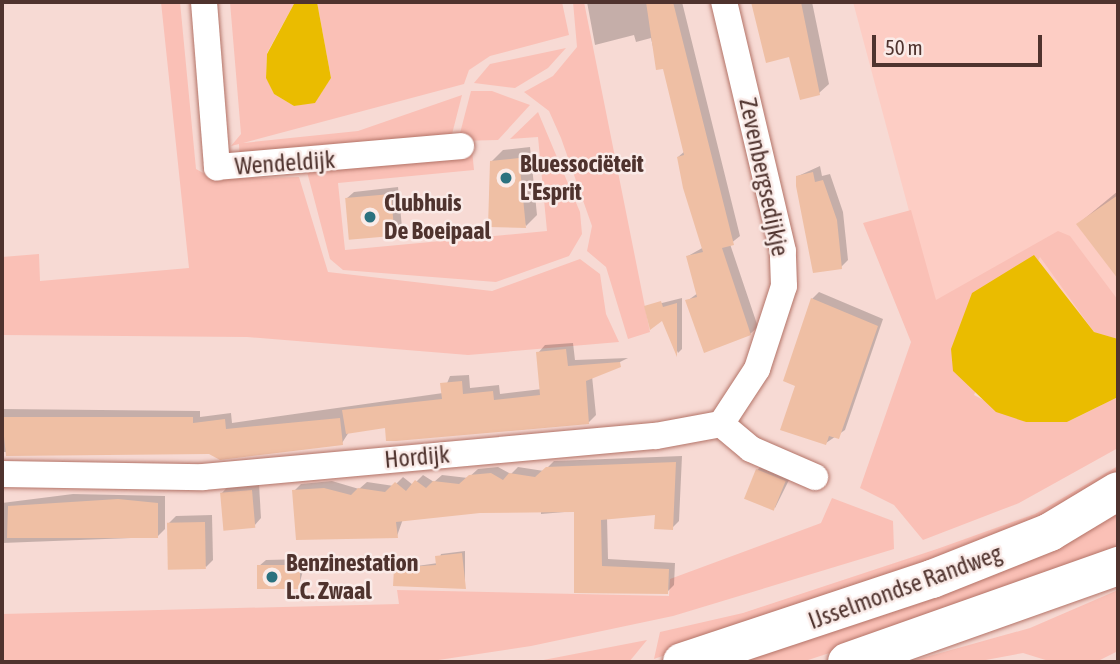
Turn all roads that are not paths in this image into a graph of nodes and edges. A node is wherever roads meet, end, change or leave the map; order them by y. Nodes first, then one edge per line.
1 (204, 2) edge
2 (724, 2) edge
3 (461, 146) dead end
4 (722, 424) junction
5 (2, 474) edge
6 (815, 477) dead end
7 (1118, 491) edge
8 (1118, 566) edge
9 (682, 662) edge
10 (847, 662) edge

1 - 3 street, Wendeldijk
2 - 4 street, Zevenbergsedijkje
4 - 5 street, Hordijk
4 - 6 street
7 - 9 main road, IJsselmondse Randweg
8 - 10 main road, IJsselmondse Randweg

